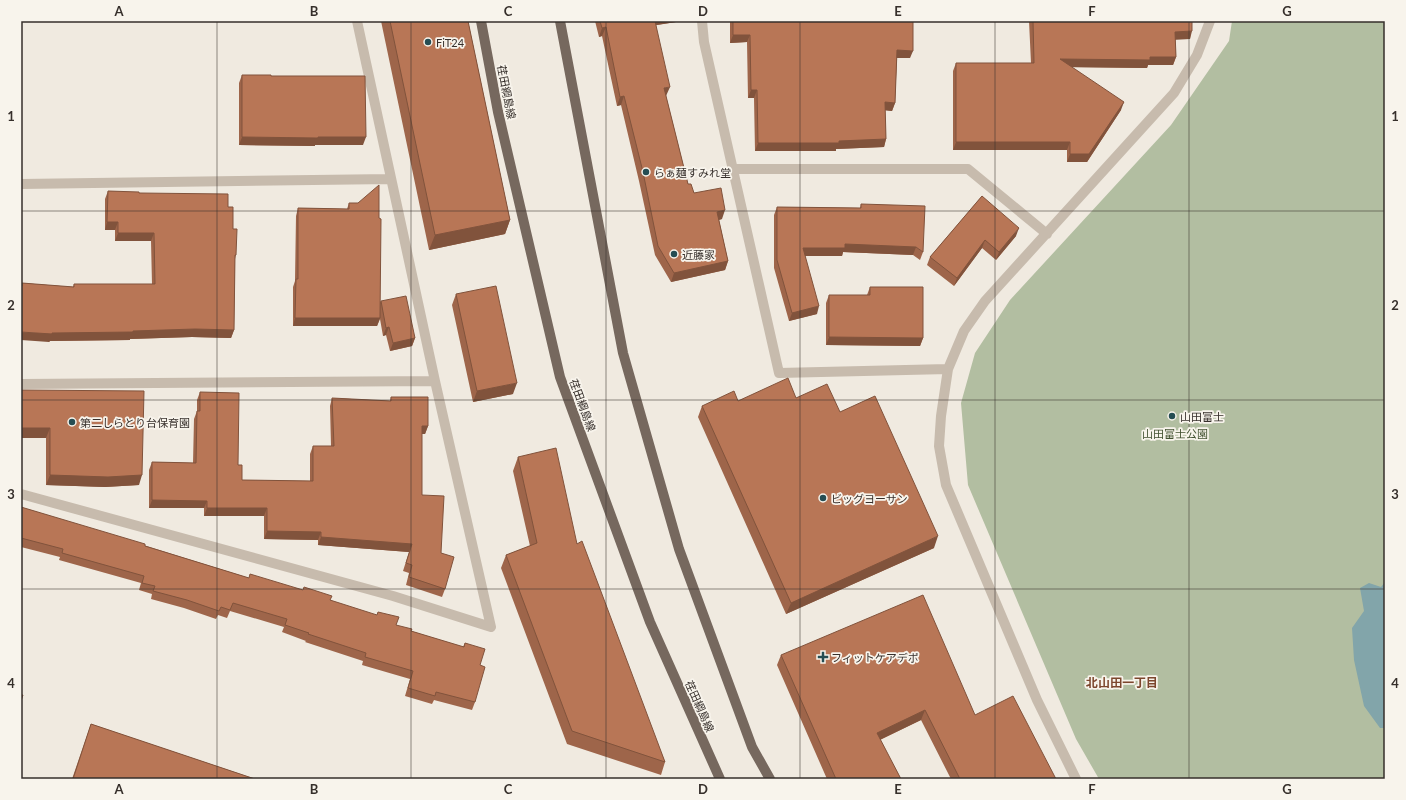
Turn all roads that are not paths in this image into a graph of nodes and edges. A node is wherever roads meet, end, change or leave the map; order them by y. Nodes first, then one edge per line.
1 (357, 21) edge
2 (481, 21) edge
3 (560, 21) edge
4 (702, 21) edge
5 (1210, 21) edge
6 (732, 169) junction
7 (391, 179) junction
8 (21, 184) edge
9 (1047, 234) junction
10 (948, 369) junction
11 (435, 381) junction
12 (21, 384) edge
13 (21, 494) edge
14 (720, 779) edge
15 (770, 779) edge
16 (1076, 779) edge

1 - 7 street
2 - 14 main road, 荏田綱島線
3 - 15 main road
4 - 6 street
5 - 9 street
6 - 9 street
6 - 10 street
7 - 8 street
7 - 11 street
9 - 10 street
10 - 16 street
11 - 12 street
11 - 13 street

